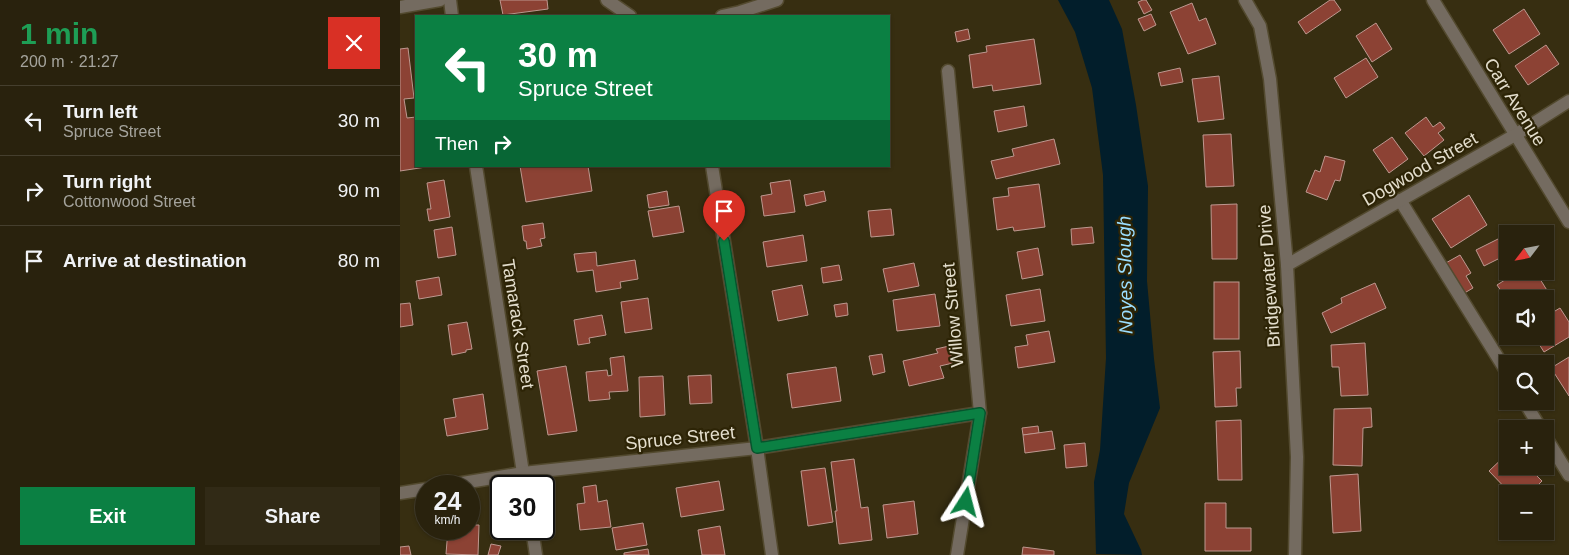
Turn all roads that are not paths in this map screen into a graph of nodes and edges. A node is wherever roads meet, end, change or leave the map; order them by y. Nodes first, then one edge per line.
1 (440, 0) edge
2 (450, 0) edge
3 (607, 0) edge
4 (777, 0) edge
5 (1245, 0) edge
6 (1433, 0) edge
7 (400, 7) edge
8 (452, 15) edge
9 (629, 15) edge
10 (726, 15) edge
11 (948, 71) dead end
12 (1569, 101) edge
13 (1514, 135) junction
14 (476, 167) edge
15 (712, 167) edge
16 (1400, 200) junction
17 (1569, 222) edge
18 (1287, 265) junction
19 (1499, 360) edge
20 (980, 413) junction
21 (757, 448) junction
22 (1554, 451) edge
23 (523, 473) junction
24 (1569, 475) edge
25 (480, 480) edge
26 (415, 491) edge
27 (400, 493) edge
28 (534, 540) edge
29 (536, 555) edge
30 (772, 555) edge
31 (957, 555) edge
32 (1295, 555) edge

1 - 7 street
2 - 8 street
3 - 9 street
4 - 10 street
5 - 18 street, Bridgewater Drive
6 - 13 street, Carr Avenue
11 - 20 street, Willow Street
12 - 13 street, Dogwood Street
13 - 16 street, Dogwood Street
13 - 17 street, Carr Avenue
14 - 23 street, Tamarack Street
15 - 21 street
16 - 18 street, Dogwood Street
16 - 19 street
18 - 32 street, Bridgewater Drive
20 - 21 street, Spruce Street
20 - 31 street, Willow Street
21 - 23 street, Spruce Street
21 - 30 street
22 - 24 street
23 - 25 street, Spruce Street
26 - 27 street
28 - 29 street

